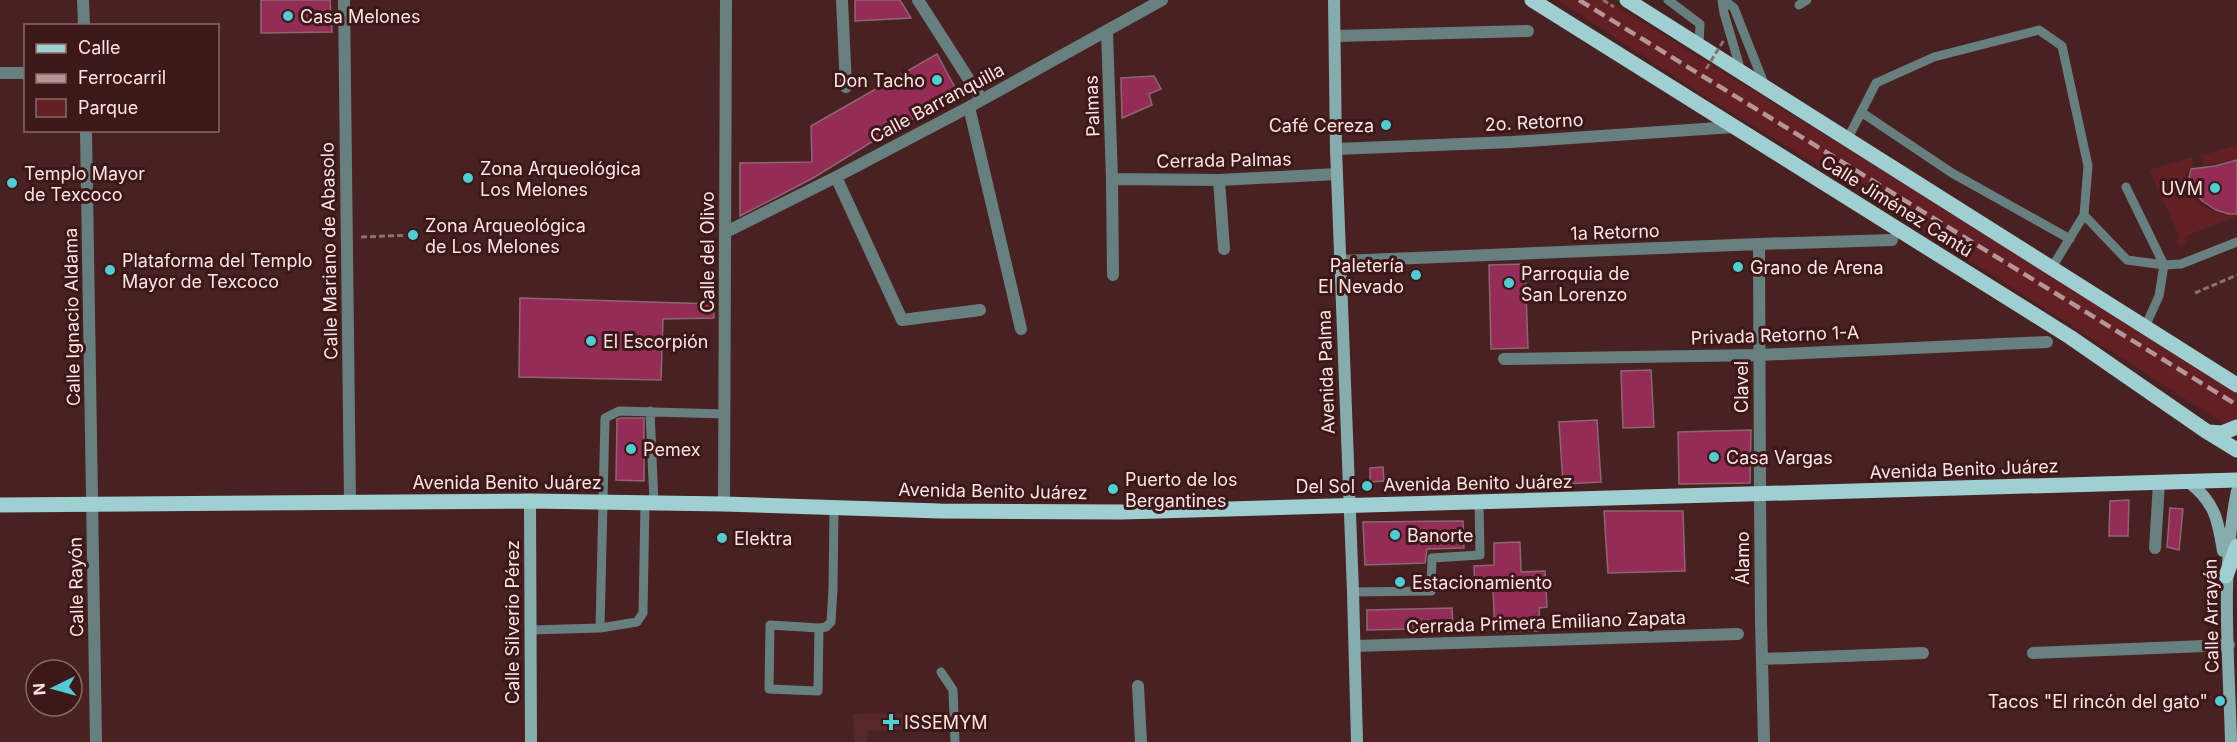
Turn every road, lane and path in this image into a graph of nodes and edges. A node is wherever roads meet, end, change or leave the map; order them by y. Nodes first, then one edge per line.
1 (83, 0) edge
2 (344, 0) edge
3 (726, 0) edge
4 (842, 0) edge
5 (918, 0) edge
6 (1334, 0) edge
7 (1532, 0) edge
8 (1627, 0) edge
9 (1668, 0) edge
10 (1723, 0) edge
11 (1158, 1) edge
12 (84, 24) edge
13 (1528, 31) dead end
14 (1107, 32) junction
15 (1335, 36) junction
16 (1724, 40) dead end
17 (1699, 45) junction
18 (1706, 69) dead end
19 (1742, 71) junction
20 (0, 73) edge
21 (24, 73) edge
22 (1765, 86) junction
23 (846, 87) dead end
24 (982, 100) junction
25 (969, 107) junction
26 (1861, 112) junction
27 (1733, 127) junction
28 (86, 132) edge
29 (1847, 140) junction
30 (1336, 149) junction
31 (1336, 174) junction
32 (836, 177) junction
33 (1112, 179) junction
34 (1219, 180) junction
35 (2126, 187) dead end
36 (2084, 215) junction
37 (726, 232) junction
38 (413, 235) dead end
39 (358, 237) dead end
40 (2070, 239) junction
41 (1892, 240) dead end
42 (2237, 242) edge
43 (1759, 244) junction
44 (1224, 249) dead end
45 (1340, 261) junction
46 (2164, 266) junction
47 (2051, 269) junction
48 (1113, 274) dead end
49 (2237, 275) edge
50 (2195, 293) dead end
51 (980, 310) dead end
52 (2145, 327) junction
53 (1021, 329) dead end
54 (2047, 342) dead end
55 (1759, 355) junction
56 (1504, 359) dead end
57 (2237, 385) edge
58 (650, 411) junction
59 (725, 414) junction
60 (2237, 427) edge
61 (2206, 431) junction
62 (2237, 450) edge
63 (2237, 480) edge
64 (2159, 483) junction
65 (2190, 483) junction
66 (2237, 491) edge
67 (1760, 494) junction
68 (530, 501) junction
69 (350, 502) junction
70 (603, 502) junction
71 (1479, 502) junction
72 (650, 503) junction
73 (93, 504) junction
74 (724, 504) junction
75 (1350, 505) junction
76 (0, 506) edge
77 (834, 507) junction
78 (2237, 546) edge
79 (2155, 548) dead end
80 (2226, 576) junction
81 (1353, 592) junction
82 (600, 628) junction
83 (819, 628) junction
84 (530, 630) junction
85 (1738, 634) dead end
86 (2229, 645) junction
87 (1355, 646) junction
88 (2032, 652) dead end
89 (1923, 653) dead end
90 (1762, 659) junction
91 (941, 672) dead end
92 (1138, 686) dead end
93 (96, 742) edge
94 (531, 742) edge
95 (955, 742) edge
96 (1141, 742) edge
97 (1357, 742) edge
98 (1764, 742) edge
99 (2231, 742) edge

1 - 12 street
2 - 69 street, Calle Mariano de Abasolo
3 - 37 street, Calle del Olivo
4 - 23 street
5 - 24 street
6 - 15 main road, Avenida Palma
7 - 27 main road, Calle Jiménez Cantú
8 - 17 main road, Calle Jiménez Cantú
9 - 17 lane
10 - 19 lane
10 - 22 lane
11 - 14 street, Calle Barranquilla
13 - 15 street
14 - 24 street, Calle Barranquilla
14 - 33 street, Palmas
15 - 30 main road, Avenida Palma
16 - 18 path, bridge
17 - 19 main road, Calle Jiménez Cantú
19 - 22 main road, Calle Jiménez Cantú
20 - 21 street
22 - 29 main road, Calle Jiménez Cantú
24 - 25 street, Calle Barranquilla
25 - 32 street, Calle Barranquilla
25 - 53 street
26 - 29 lane
26 - 36 lane
26 - 40 lane
27 - 30 street, 2o. Retorno
27 - 61 main road, Calle Jiménez Cantú
28 - 73 street, Calle Ignacio Aldama
29 - 47 main road, Calle Jiménez Cantú
30 - 31 main road, Avenida Palma
31 - 34 street, Cerrada Palmas
31 - 45 main road, Avenida Palma
32 - 37 street, Calle Barranquilla
32 - 51 street
33 - 34 street, Cerrada Palmas
33 - 48 street, Palmas
34 - 44 street
35 - 46 lane
36 - 40 lane
36 - 46 lane
37 - 59 street, Calle del Olivo
38 - 39 path
40 - 47 lane
41 - 43 street, 1a Retorno
42 - 46 lane
43 - 45 street, 1a Retorno
43 - 55 street, Clavel
45 - 75 main road, Avenida Palma
46 - 52 lane
47 - 52 main road, Calle Jiménez Cantú
49 - 50 path
52 - 57 main road, Calle Jiménez Cantú
54 - 55 street, Privada Retorno 1-A
55 - 56 street, Privada Retorno 1-A
55 - 67 street, Clavel
58 - 59 lane
58 - 70 lane
58 - 72 lane
59 - 74 street, Calle del Olivo
60 - 61 main road
61 - 62 main road, Calle Jiménez Cantú
63 - 65 main road, Avenida Benito Juárez
64 - 65 main road, Avenida Benito Juárez
64 - 67 main road, Avenida Benito Juárez
64 - 79 street
65 - 80 main road
66 - 80 main road, Calle Arrayán
67 - 71 main road, Avenida Benito Juárez
67 - 90 street, Álamo
68 - 69 main road, Avenida Benito Juárez
68 - 70 main road, Avenida Benito Juárez
68 - 84 main road, Calle Silverio Pérez
69 - 73 main road, Avenida Benito Juárez
70 - 72 main road, Avenida Benito Juárez
70 - 82 lane
71 - 75 main road, Avenida Benito Juárez
71 - 81 lane
72 - 74 main road, Avenida Benito Juárez
72 - 82 lane
73 - 76 main road, Avenida Benito Juárez
73 - 93 street, Calle Rayón
74 - 77 main road, Avenida Benito Juárez
75 - 77 main road, Avenida Benito Juárez
75 - 81 main road, Avenida Palma
77 - 83 lane
78 - 80 main road
80 - 86 main road, Calle Arrayán
81 - 87 main road, Avenida Palma
82 - 84 lane
83 - 83 lane
84 - 94 main road, Calle Silverio Pérez
85 - 87 street, Cerrada Primera Emiliano Zapata
86 - 88 street
86 - 99 main road, Calle Arrayán
87 - 97 main road, Avenida Palma
89 - 90 street
90 - 98 street, Álamo
91 - 95 lane
92 - 96 street

